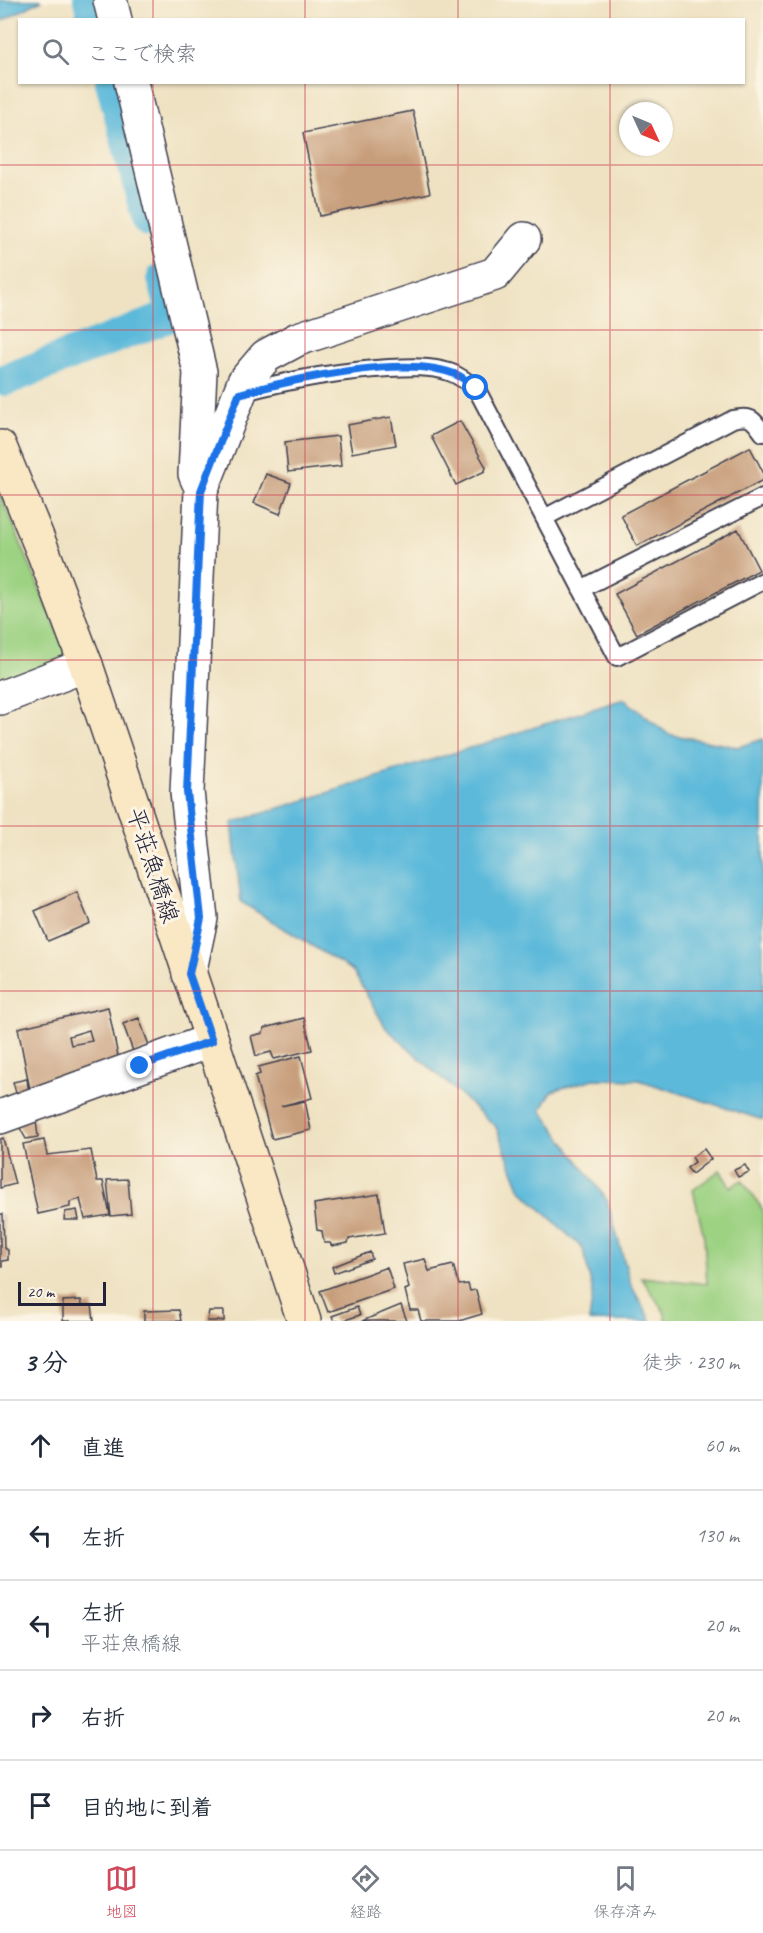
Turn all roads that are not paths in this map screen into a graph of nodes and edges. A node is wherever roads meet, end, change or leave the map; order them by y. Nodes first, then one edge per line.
1 (110, 0) edge
2 (114, 18) edge
3 (131, 84) edge
4 (524, 239) dead end
5 (239, 394) junction
6 (763, 433) edge
7 (0, 447) edge
8 (201, 491) junction
9 (763, 497) edge
10 (544, 518) junction
11 (763, 581) edge
12 (581, 589) junction
13 (86, 665) junction
14 (0, 698) edge
15 (189, 974) junction
16 (212, 1041) junction
17 (0, 1117) edge
18 (304, 1321) edge

1 - 2 street
3 - 8 street
4 - 5 street
5 - 8 street
5 - 10 lane
6 - 10 lane
7 - 13 main road, 平荘魚橋線
8 - 15 street
9 - 12 lane
10 - 12 lane
11 - 12 lane
13 - 14 street
13 - 15 main road, 平荘魚橋線
15 - 16 main road, 平荘魚橋線
16 - 17 street
16 - 18 main road, 平荘魚橋線

